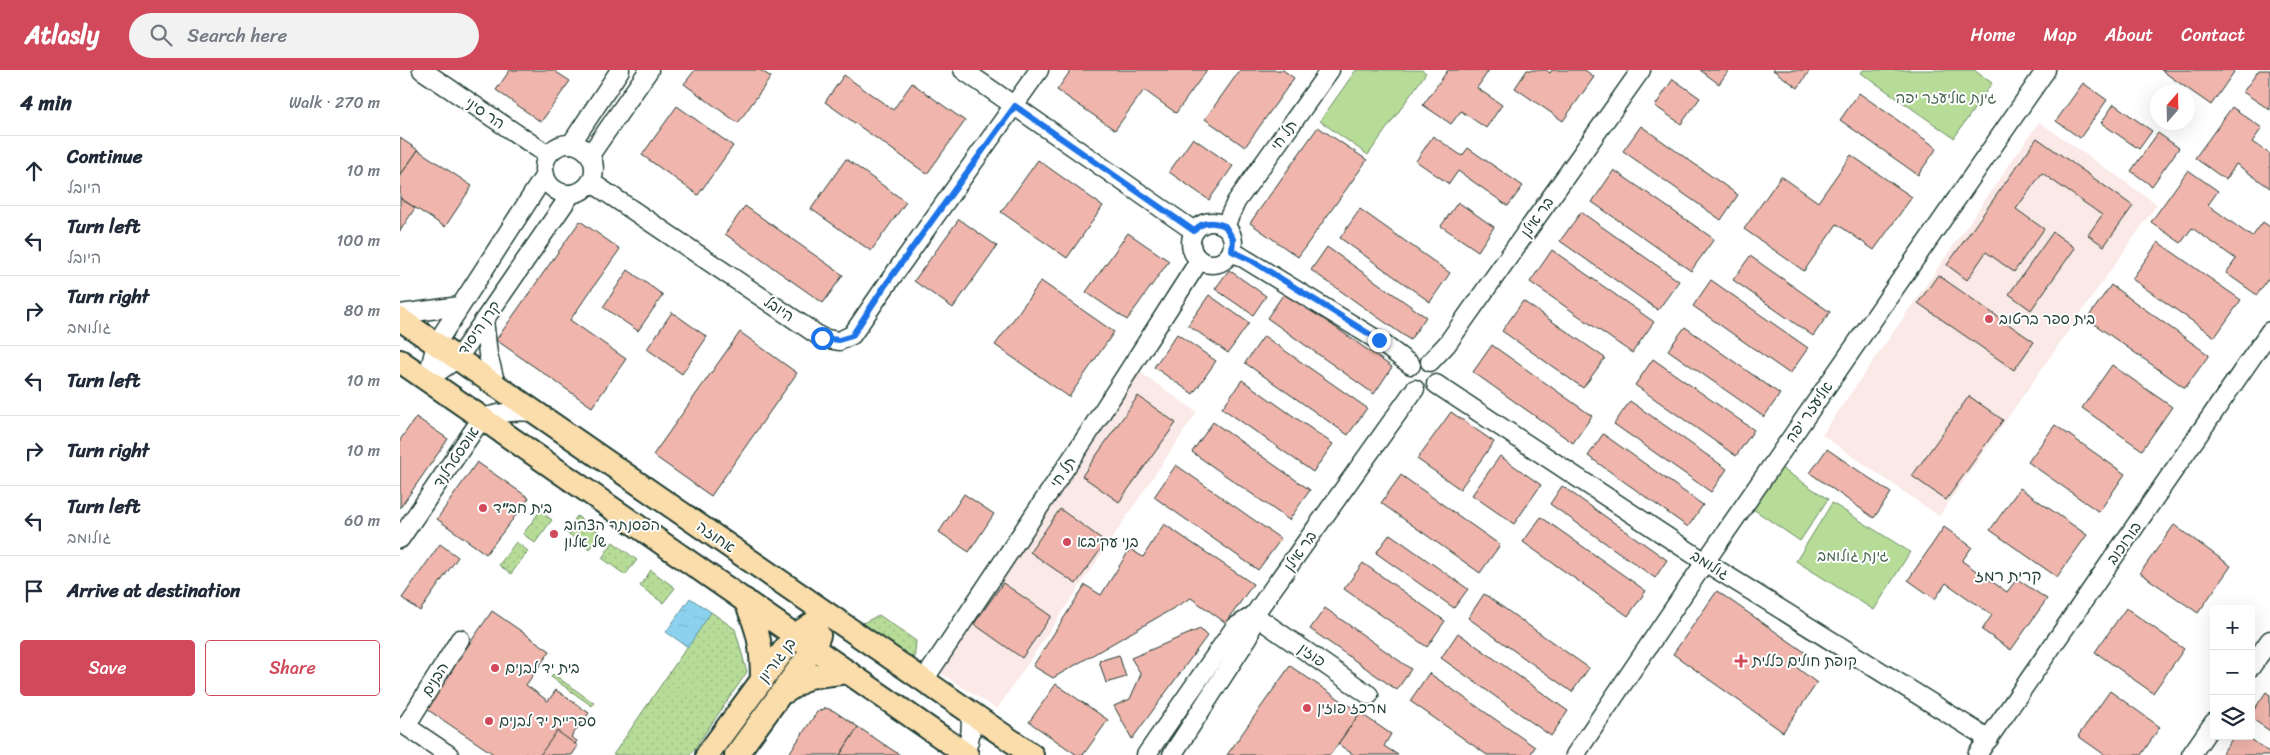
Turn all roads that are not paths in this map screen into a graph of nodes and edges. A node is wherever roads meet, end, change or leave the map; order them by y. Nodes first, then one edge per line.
1 (422, 70) edge
2 (620, 70) edge
3 (649, 70) edge
4 (963, 70) edge
5 (1039, 70) edge
6 (1330, 70) edge
7 (1641, 70) edge
8 (2046, 70) edge
9 (1015, 106) junction
10 (571, 144) junction
11 (590, 155) junction
12 (548, 156) junction
13 (545, 175) junction
14 (590, 182) junction
15 (571, 194) junction
16 (1225, 226) junction
17 (1194, 231) junction
18 (1232, 251) junction
19 (1199, 261) junction
20 (460, 306) junction
21 (400, 314) edge
22 (400, 319) edge
23 (484, 320) junction
24 (2270, 331) edge
25 (436, 344) junction
26 (458, 358) junction
27 (400, 361) edge
28 (1430, 362) junction
29 (1412, 365) junction
30 (427, 380) junction
31 (1436, 384) junction
32 (496, 385) junction
33 (1415, 389) junction
34 (534, 412) junction
35 (482, 418) junction
36 (400, 539) edge
37 (1705, 562) junction
38 (745, 600) junction
39 (827, 614) junction
40 (1254, 615) junction
41 (795, 635) junction
42 (460, 640) dead end
43 (2270, 640) edge
44 (814, 648) junction
45 (2255, 661) edge
46 (848, 672) junction
47 (924, 680) junction
48 (762, 681) junction
49 (780, 695) junction
50 (1369, 695) dead end
51 (970, 712) junction
52 (2210, 728) edge
53 (1988, 739) junction
54 (449, 755) edge
55 (707, 755) edge
56 (736, 755) edge
57 (965, 755) edge
58 (1032, 755) edge
59 (1146, 755) edge
60 (1172, 755) edge
61 (1575, 755) edge
62 (1977, 755) edge
63 (2191, 755) edge

1 - 12 street, הר סיני
2 - 10 street
3 - 11 street
4 - 9 street
5 - 9 street, היובל
6 - 16 street, תל חי
7 - 28 street, בר אילן
8 - 37 street, אליעזר יפה
9 - 14 street, היובל
9 - 17 street
10 - 11 street
10 - 12 street
11 - 14 street
12 - 13 street
13 - 15 street
13 - 20 street, קרן היסוד
14 - 15 street
15 - 23 street, קרן היסוד
16 - 17 street
16 - 18 street
17 - 19 street
18 - 19 street
18 - 29 street
19 - 47 street, תל חי
20 - 21 street
20 - 25 street, קרן היסוד
22 - 25 main road, אחוזה
23 - 26 street, קרן היסוד
23 - 32 street
24 - 53 street, בורוכוב
25 - 26 main road, אחוזה
25 - 30 street, קרן היסוד
26 - 30 street, קרן היסוד
26 - 32 main road, אחוזה
27 - 30 main road
28 - 29 street
28 - 31 street
29 - 33 street
30 - 35 main road
31 - 33 street
31 - 37 street, גולומב
32 - 34 main road, אחוזה
33 - 40 street, בר אילן
34 - 35 street, אופסטרלנד
34 - 39 main road, אחוזה
35 - 36 street, אופסטרלנד
35 - 38 main road
37 - 53 street, גולומב
37 - 61 street, אליעזר יפה
38 - 41 main road
38 - 48 main road
39 - 41 main road, בן גוריון
39 - 44 main road, בן גוריון
39 - 47 main road, אחוזה
40 - 50 street, פוזין
40 - 59 street, בר אילן
40 - 60 street, בר אילן
41 - 44 main road
41 - 48 main road, בן גוריון
42 - 54 street, הבנים
43 - 45 street
44 - 46 main road
44 - 49 main road, בן גוריון
46 - 49 main road
46 - 57 main road
47 - 51 main road, אחוזה
48 - 55 main road, בן גוריון
49 - 56 main road, בן גוריון
51 - 57 street
51 - 58 main road, אחוזה
52 - 63 street
53 - 62 street, בורוכוב

